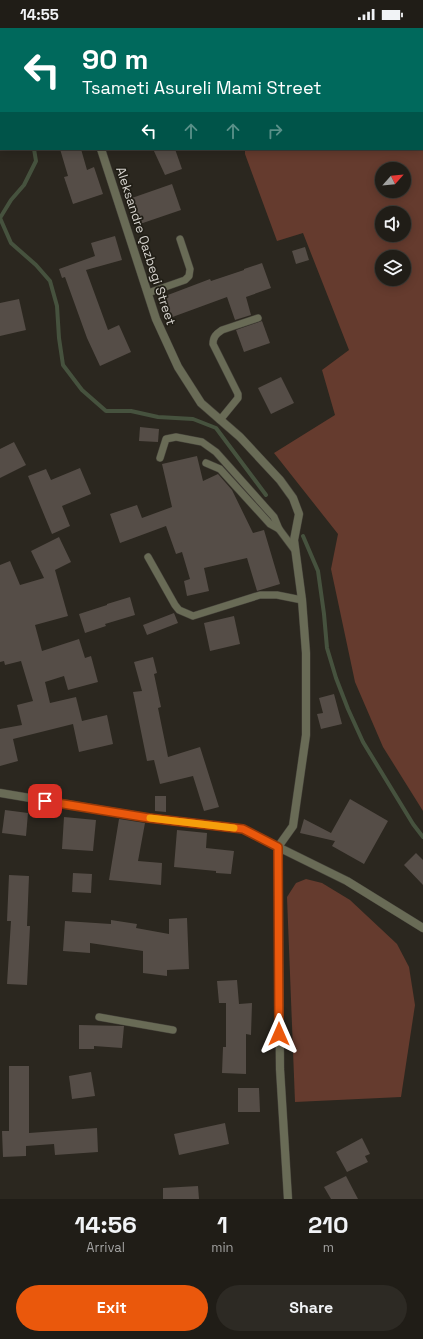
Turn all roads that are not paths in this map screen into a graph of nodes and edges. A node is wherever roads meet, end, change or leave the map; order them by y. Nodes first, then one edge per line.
1 (101, 150) edge
2 (180, 239) dead end
3 (148, 294) junction
4 (258, 318) dead end
5 (220, 420) junction
6 (160, 458) dead end
7 (206, 463) dead end
8 (279, 529) junction
9 (294, 549) junction
10 (148, 557) dead end
11 (302, 600) junction
12 (0, 793) edge
13 (278, 847) junction
14 (423, 928) edge
15 (99, 1018) dead end
16 (173, 1030) dead end
17 (288, 1199) edge

1 - 3 street, Aleksandre Qazbegi Street
2 - 3 lane
3 - 5 street, Aleksandre Qazbegi Street
4 - 5 lane
5 - 9 street, Aleksandre Qazbegi Street
6 - 8 lane
7 - 8 lane
8 - 9 lane
9 - 11 street, Aleksandre Qazbegi Street
10 - 11 lane
11 - 13 street, Aleksandre Qazbegi Street
12 - 13 street
13 - 14 street
13 - 17 street
15 - 16 lane

